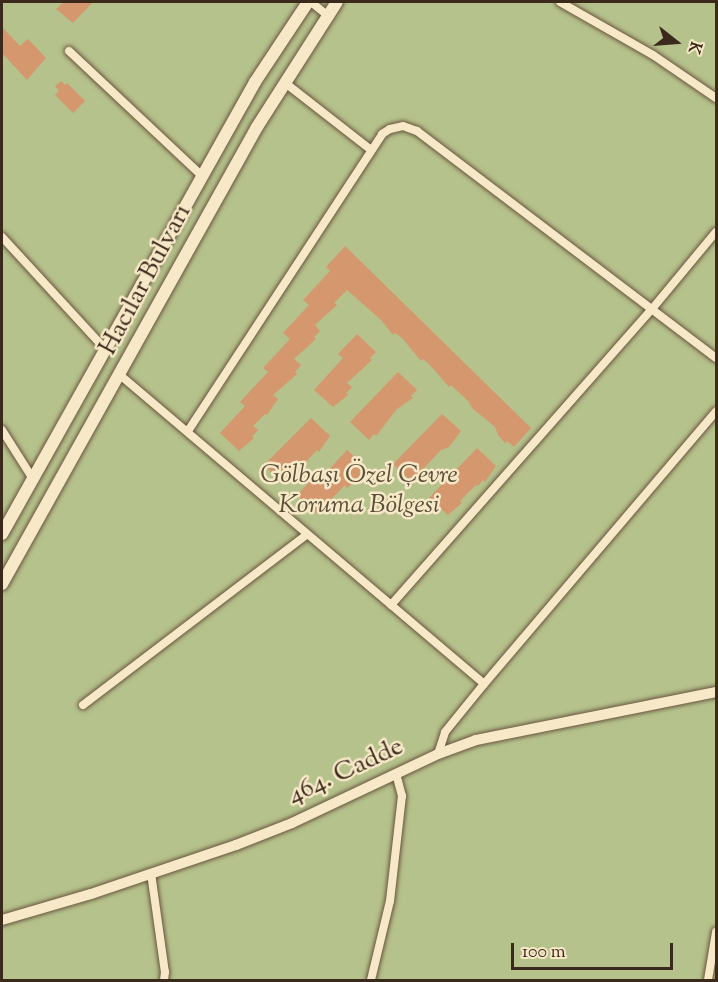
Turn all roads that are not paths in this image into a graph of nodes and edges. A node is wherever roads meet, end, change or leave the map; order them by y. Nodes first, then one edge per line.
1 (309, 2) edge
2 (337, 2) edge
3 (560, 2) edge
4 (328, 16) junction
5 (69, 51) dead end
6 (284, 82) junction
7 (717, 98) edge
8 (370, 150) junction
9 (202, 176) junction
10 (717, 232) edge
11 (2, 237) edge
12 (652, 309) junction
13 (105, 349) junction
14 (717, 358) edge
15 (120, 375) junction
16 (717, 411) edge
17 (2, 430) edge
18 (188, 431) junction
19 (33, 478) junction
20 (2, 534) edge
21 (306, 535) junction
22 (2, 584) edge
23 (391, 605) junction
24 (484, 684) junction
25 (717, 692) edge
26 (83, 705) dead end
27 (438, 754) junction
28 (396, 774) junction
29 (151, 873) junction
30 (2, 920) edge
31 (717, 932) edge
32 (164, 981) edge
33 (371, 981) edge
34 (708, 981) edge

1 - 4 street
1 - 9 main road, Hacılar Bulvarı
2 - 4 main road, Hacılar Bulvarı
3 - 7 street
4 - 6 main road, Hacılar Bulvarı
5 - 9 street
6 - 8 street
6 - 15 main road, Hacılar Bulvarı
8 - 12 street
8 - 18 street
9 - 13 main road, Hacılar Bulvarı
10 - 12 street
11 - 13 street
12 - 14 street
12 - 23 street
13 - 19 main road, Hacılar Bulvarı
15 - 18 street
15 - 22 main road, Hacılar Bulvarı
16 - 24 street
17 - 19 street
18 - 21 street
19 - 20 main road, Hacılar Bulvarı
21 - 23 street
21 - 26 street
23 - 24 street
24 - 27 street
25 - 27 street, 464. Cadde
27 - 28 street, 464. Cadde
28 - 29 street, 464. Cadde
28 - 33 street
29 - 30 street, 464. Cadde
29 - 32 street
31 - 34 street

